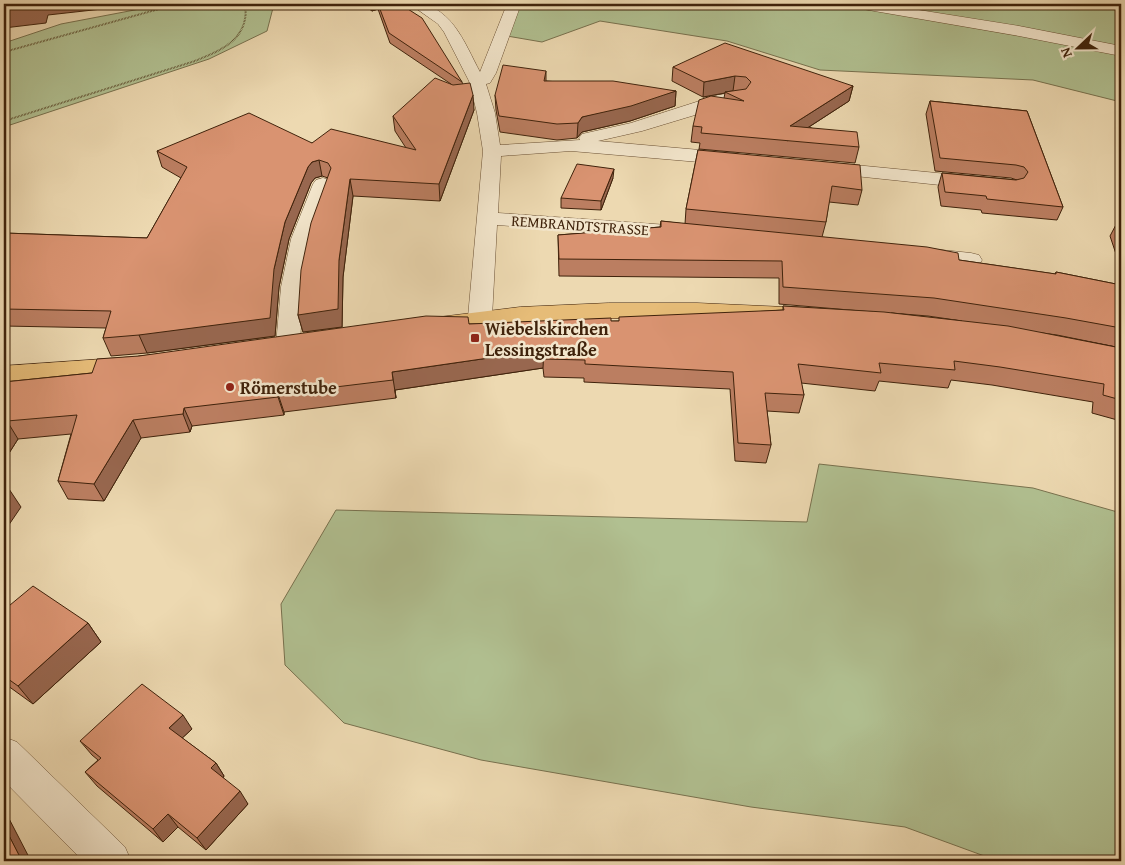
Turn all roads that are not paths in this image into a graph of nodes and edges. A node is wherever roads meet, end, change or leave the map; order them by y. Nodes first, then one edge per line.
1 (417, 4) edge
2 (497, 4) edge
3 (857, 4) edge
4 (513, 7) edge
5 (1121, 50) edge
6 (477, 81) junction
7 (738, 98) edge
8 (571, 146) junction
9 (492, 152) junction
10 (753, 161) edge
11 (802, 166) edge
12 (323, 184) edge
13 (991, 184) edge
14 (488, 218) junction
15 (686, 232) edge
16 (902, 253) edge
17 (971, 260) edge
18 (810, 316) edge
19 (480, 317) junction
20 (413, 327) edge
21 (288, 345) edge
22 (156, 362) edge
23 (4, 374) edge
24 (4, 755) edge
25 (111, 861) edge

1 - 6 street, REMBRANDTSTRASSE
2 - 4 street
3 - 5 street
4 - 6 street
6 - 9 street, REMBRANDTSTRASSE
7 - 8 street
8 - 9 street
8 - 10 street
9 - 14 street, REMBRANDTSTRASSE
11 - 13 street
12 - 21 street
14 - 15 street, REMBRANDTSTRASSE
14 - 19 street, REMBRANDTSTRASSE
16 - 17 street
18 - 19 main road
19 - 20 main road
22 - 23 main road
24 - 25 street

